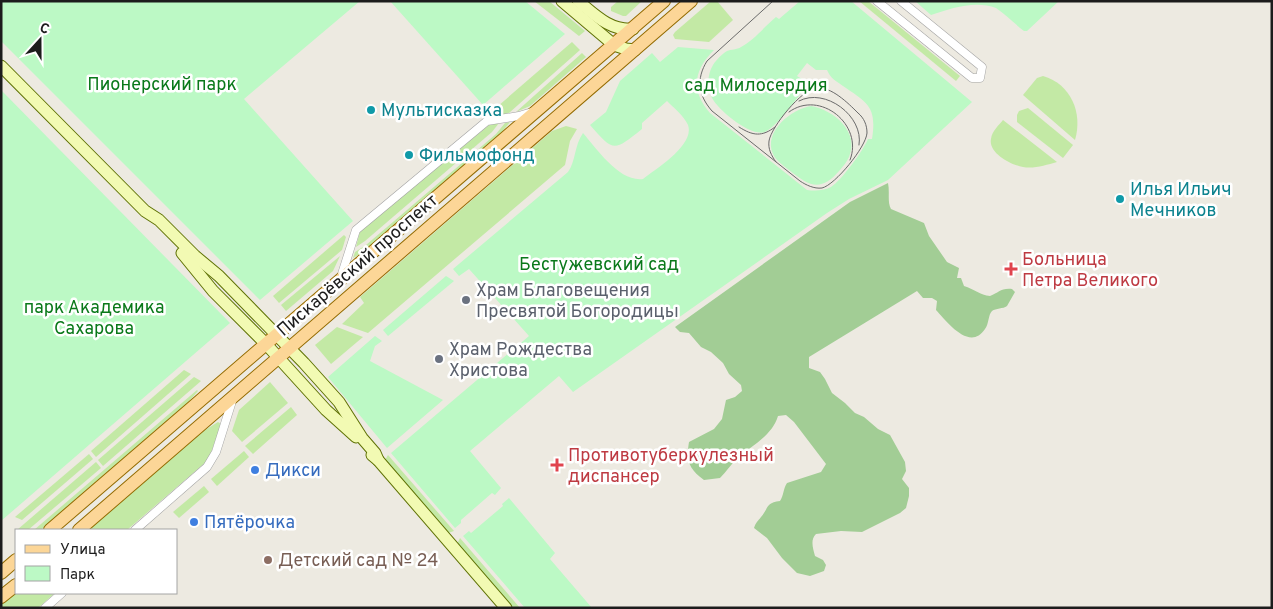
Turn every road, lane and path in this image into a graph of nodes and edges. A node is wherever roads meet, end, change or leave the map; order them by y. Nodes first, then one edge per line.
1 (562, 1) edge
2 (578, 1) edge
3 (652, 1) edge
4 (664, 1) edge
5 (691, 1) edge
6 (877, 1) edge
7 (901, 1) edge
8 (647, 16) junction
9 (633, 29) junction
10 (614, 45) junction
11 (635, 50) junction
12 (1, 66) edge
13 (539, 109) junction
14 (145, 211) junction
15 (340, 279) junction
16 (277, 334) junction
17 (266, 344) junction
18 (290, 348) junction
19 (279, 358) junction
20 (233, 398) junction
21 (378, 460) junction
22 (51, 529) edge
23 (80, 529) edge
24 (136, 529) edge
25 (15, 561) edge
26 (1, 573) edge
27 (15, 585) edge
28 (61, 594) edge
29 (1, 598) edge
30 (45, 608) edge
31 (506, 608) edge

1 - 10 street
2 - 9 street
3 - 8 street
4 - 8 main road, Пискарёвский проспект
5 - 11 main road, Пискарёвский проспект
6 - 7 street
8 - 9 main road, Пискарёвский проспект
9 - 10 main road, Пискарёвский проспект
10 - 11 street
10 - 13 main road, Пискарёвский проспект
11 - 18 main road, Пискарёвский проспект
12 - 14 street
13 - 15 main road, Пискарёвский проспект
13 - 15 street
14 - 16 street
14 - 17 street
15 - 16 main road, Пискарёвский проспект
16 - 17 main road, Пискарёвский проспект
16 - 18 street
17 - 19 street
17 - 22 main road, Пискарёвский проспект
18 - 19 main road, Пискарёвский проспект
18 - 21 street
19 - 20 main road, Пискарёвский проспект
19 - 21 street
20 - 23 main road, Пискарёвский проспект
20 - 24 street
21 - 31 street
25 - 26 main road
27 - 29 main road
28 - 30 street

